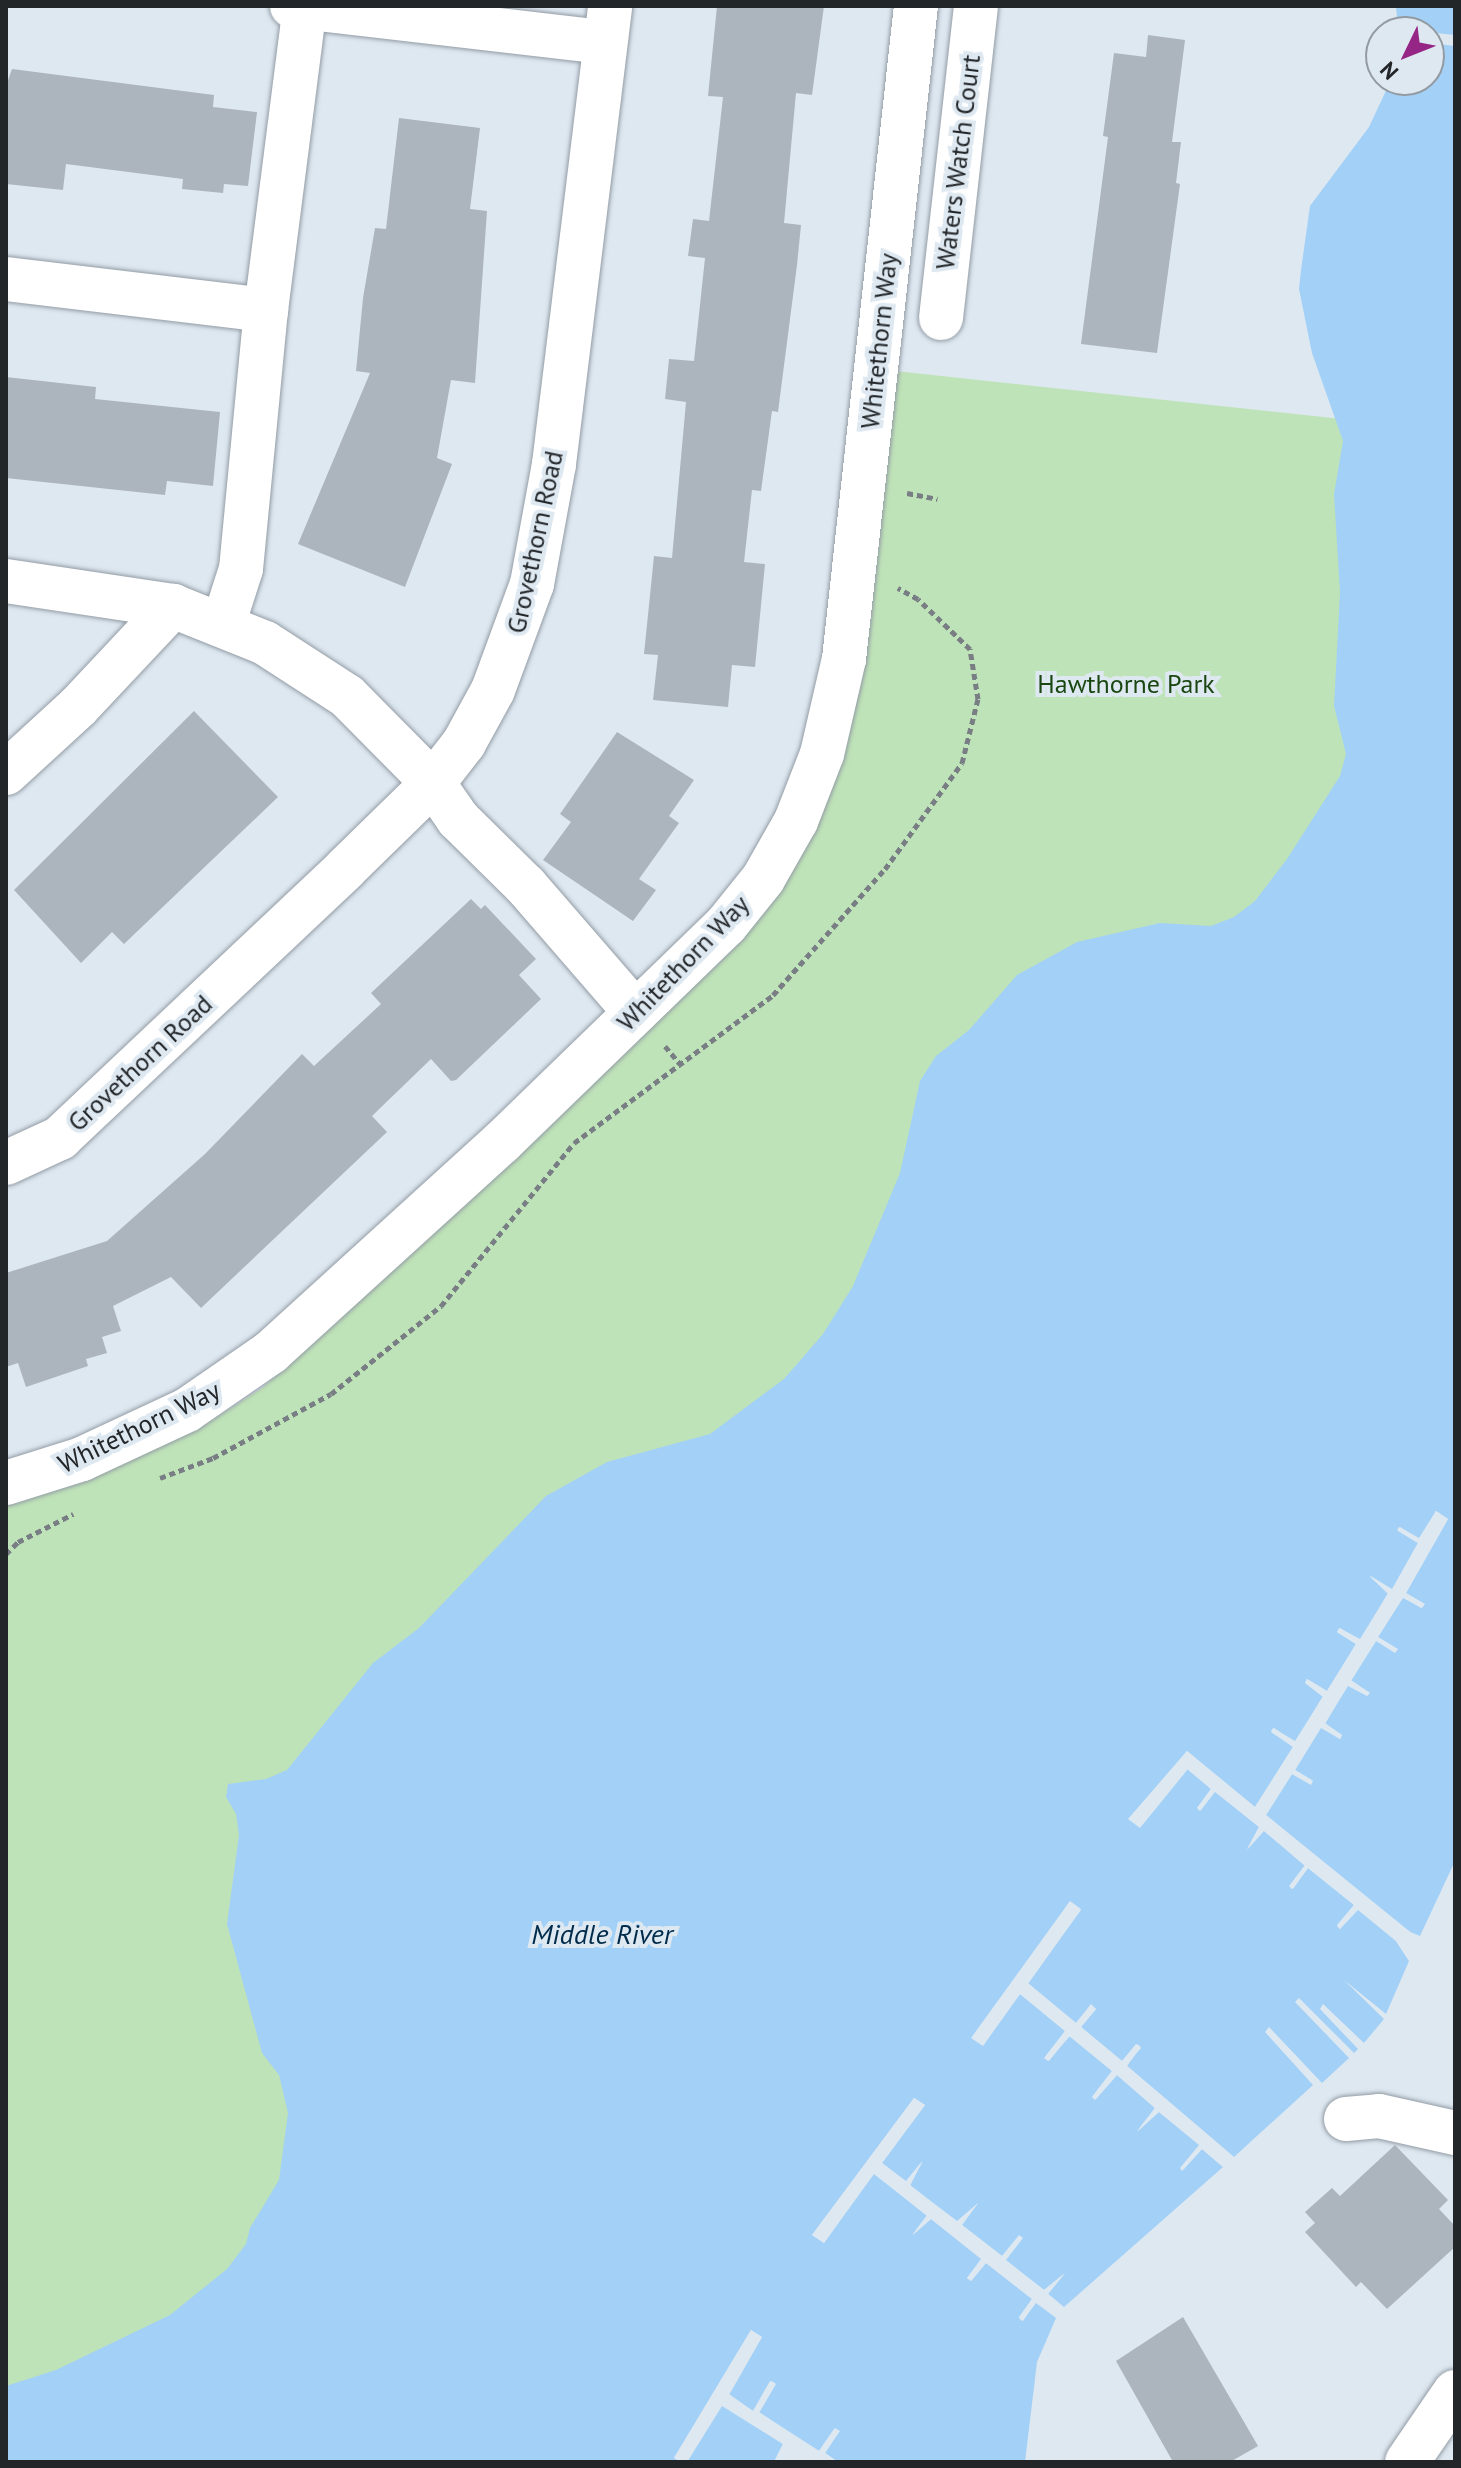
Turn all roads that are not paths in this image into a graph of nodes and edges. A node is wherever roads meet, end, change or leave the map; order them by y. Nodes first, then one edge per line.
1 (916, 6) edge
2 (976, 6) edge
3 (301, 7) edge
4 (607, 24) edge
5 (6, 279) edge
6 (266, 310) junction
7 (941, 318) dead end
8 (6, 581) edge
9 (173, 606) junction
10 (223, 625) junction
11 (6, 773) edge
12 (433, 783) junction
13 (635, 1012) junction
14 (6, 1163) edge
15 (6, 1483) edge
16 (1346, 2119) dead end
17 (1455, 2133) edge
18 (1455, 2392) edge
19 (1407, 2462) edge

1 - 13 street, Whitethorn Way
2 - 7 street, Waters Watch Court
3 - 4 street
3 - 6 street
4 - 12 street, Grovethorn Road
5 - 6 street
6 - 10 street
8 - 9 street
9 - 10 street
9 - 11 street
10 - 12 street
12 - 13 street
12 - 14 street, Grovethorn Road
13 - 15 street, Whitethorn Way
16 - 17 street
18 - 19 street

